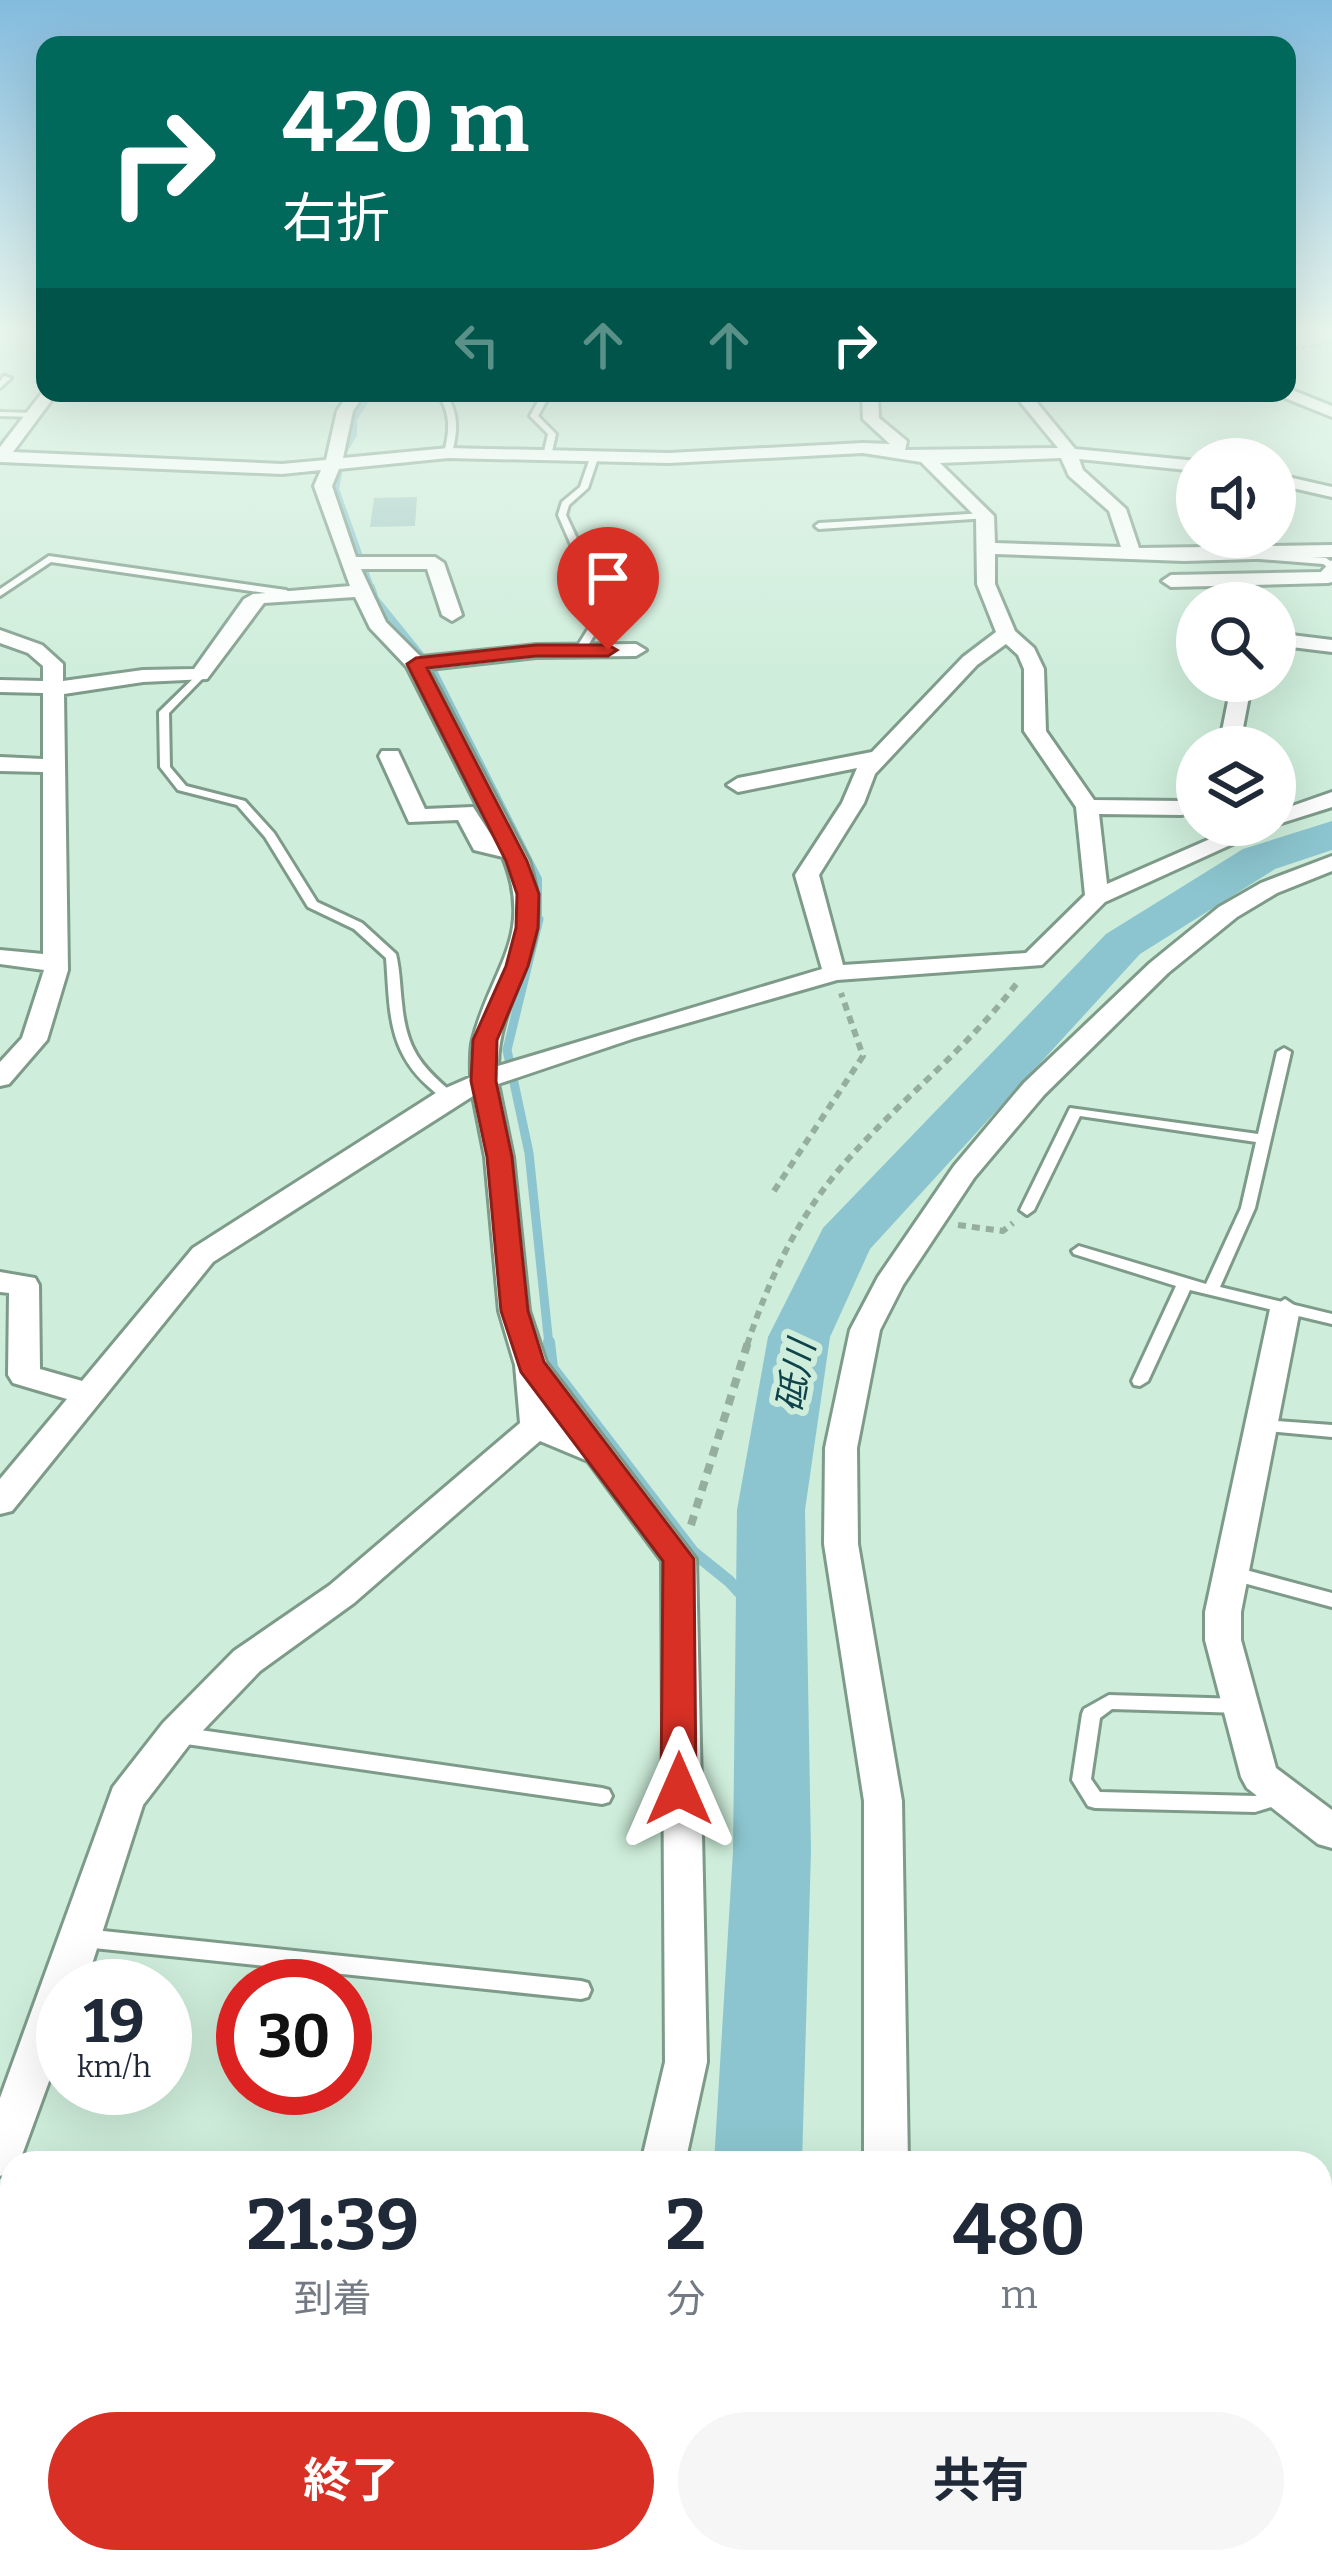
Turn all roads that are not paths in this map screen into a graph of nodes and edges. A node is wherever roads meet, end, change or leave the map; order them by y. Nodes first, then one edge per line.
1 (337, 449) edge
2 (449, 449) edge
3 (549, 449) edge
4 (814, 449) edge
5 (857, 449) edge
6 (894, 449) edge
7 (1065, 449) edge
8 (891, 451) junction
9 (1068, 453) junction
10 (448, 454) junction
11 (547, 456) junction
12 (594, 458) junction
13 (926, 458) junction
14 (3, 461) edge
15 (329, 464) junction
16 (1176, 464) edge
17 (1296, 484) edge
18 (1332, 493) edge
19 (986, 516) junction
20 (819, 526) dead end
21 (989, 548) junction
22 (1332, 551) edge
23 (1296, 552) edge
24 (1132, 554) junction
25 (1176, 554) edge
26 (1273, 558) edge
27 (349, 563) junction
28 (1332, 567) edge
29 (1171, 580) dead end
30 (364, 591) junction
31 (0, 593) edge
32 (286, 593) junction
33 (452, 615) dead end
34 (1006, 634) junction
35 (0, 636) edge
36 (1296, 642) edge
37 (1332, 646) edge
38 (580, 650) junction
39 (636, 650) dead end
40 (416, 664) junction
41 (200, 675) junction
42 (0, 686) edge
43 (55, 686) junction
44 (390, 756) dead end
45 (878, 757) junction
46 (0, 764) edge
47 (54, 766) junction
48 (738, 784) dead end
49 (1332, 799) edge
50 (1087, 807) junction
51 (1176, 808) edge
52 (1296, 812) edge
53 (1213, 846) edge
54 (511, 852) junction
55 (1332, 863) edge
56 (1097, 897) junction
57 (0, 956) edge
58 (56, 963) junction
59 (833, 968) junction
60 (1284, 1052) dead end
61 (502, 1075) junction
62 (0, 1078) edge
63 (449, 1097) junction
64 (1265, 1139) junction
65 (1028, 1210) road end
66 (1079, 1251) dead end
67 (0, 1282) edge
68 (1186, 1284) junction
69 (1211, 1291) junction
70 (1285, 1309) junction
71 (1332, 1318) edge
72 (531, 1365) junction
73 (1141, 1381) dead end
74 (89, 1394) junction
75 (1262, 1426) junction
76 (536, 1427) junction
77 (1332, 1431) edge
78 (600, 1453) junction
79 (0, 1502) edge
80 (1231, 1573) junction
81 (1332, 1600) edge
82 (1241, 1706) junction
83 (176, 1734) junction
84 (602, 1796) dead end
85 (1284, 1796) junction
86 (1332, 1832) edge
87 (82, 1938) junction
88 (74, 1959) edge
89 (581, 1990) dead end
90 (36, 2059) edge
91 (2, 2151) edge
92 (667, 2151) edge
93 (886, 2151) edge

1 - 15 street
2 - 10 lane
3 - 11 lane
4 - 12 street
5 - 8 street
6 - 8 street
7 - 9 street
8 - 13 street
9 - 13 street
9 - 16 street
9 - 24 street
10 - 11 street
10 - 15 street
11 - 12 street
12 - 38 lane
13 - 19 street
14 - 15 street
15 - 27 street
17 - 18 street
19 - 20 lane
19 - 21 street
21 - 24 street
21 - 34 street
22 - 23 street
24 - 25 street
26 - 28 lane
27 - 30 street
27 - 33 street
28 - 29 street
30 - 32 street
30 - 40 street
31 - 32 lane
32 - 41 street
34 - 45 street
34 - 50 street
35 - 43 street
36 - 37 street
38 - 39 street
38 - 40 street
40 - 54 street
41 - 43 street
41 - 63 lane
42 - 43 street
43 - 47 street
44 - 54 street
45 - 48 street
45 - 59 street
46 - 47 street
47 - 58 street
49 - 52 street
50 - 51 street
50 - 56 street
53 - 56 street
54 - 61 street
55 - 93 street
56 - 59 street
57 - 58 street
58 - 62 street
59 - 61 street
60 - 64 lane
61 - 63 street
61 - 72 street
63 - 74 street
64 - 65 lane
64 - 69 lane
66 - 68 lane
67 - 74 street
68 - 69 lane
68 - 73 lane
69 - 70 lane
70 - 71 lane
70 - 75 street
72 - 76 street
72 - 78 street
74 - 79 street
75 - 77 lane
75 - 80 street
76 - 78 street
76 - 83 street
78 - 92 street
80 - 81 lane
80 - 82 street
82 - 85 street
82 - 85 lane
83 - 84 lane
83 - 87 street
85 - 86 street
87 - 88 street
87 - 89 lane
90 - 91 street

